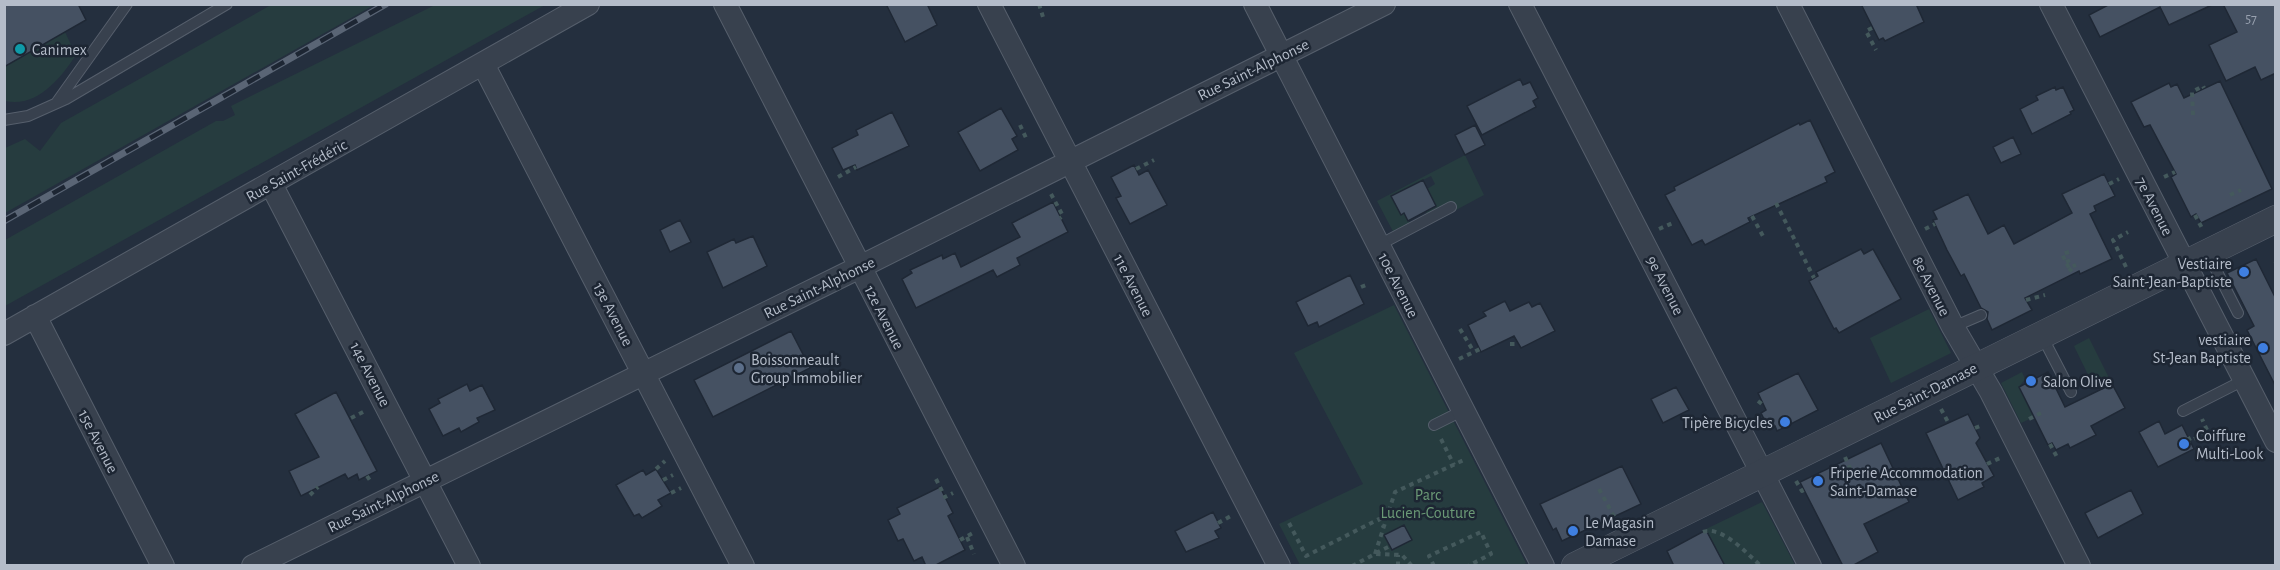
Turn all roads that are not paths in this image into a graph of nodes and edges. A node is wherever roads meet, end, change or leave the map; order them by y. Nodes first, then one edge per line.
1 (127, 4) edge
2 (227, 4) edge
3 (588, 4) edge
4 (725, 4) edge
5 (989, 4) edge
6 (1255, 4) edge
7 (1520, 4) edge
8 (1788, 4) edge
9 (2051, 4) edge
10 (1373, 7) edge
11 (1281, 55) junction
12 (483, 64) junction
13 (56, 104) junction
14 (4, 120) edge
15 (1070, 160) junction
16 (271, 184) junction
17 (1451, 207) dead end
18 (2276, 219) edge
19 (1378, 245) junction
20 (2198, 249) junction
21 (860, 267) junction
22 (2238, 313) dead end
23 (1981, 315) dead end
24 (35, 316) junction
25 (1953, 327) junction
26 (4, 334) edge
27 (2041, 334) junction
28 (1976, 367) junction
29 (644, 373) junction
30 (2244, 380) junction
31 (2071, 392) dead end
32 (1464, 411) junction
33 (2183, 411) dead end
34 (1434, 425) road end
35 (2276, 441) edge
36 (1763, 474) junction
37 (425, 480) junction
38 (163, 566) edge
39 (253, 566) edge
40 (469, 566) edge
41 (743, 566) edge
42 (1014, 566) edge
43 (1279, 566) edge
44 (1544, 566) edge
45 (1575, 566) edge
46 (1810, 566) edge
47 (2079, 566) edge

1 - 13 lane
2 - 13 lane
3 - 12 street, Rue Saint-Frédéric
4 - 21 street, 12e Avenue
5 - 15 street, 11e Avenue
6 - 11 street, 10e Avenue
7 - 36 street, 9e Avenue
8 - 25 street, 8e Avenue
9 - 20 street, 7e Avenue
10 - 11 street, Rue Saint-Alphonse
11 - 15 street, Rue Saint-Alphonse
11 - 19 street, 10e Avenue
12 - 16 street, Rue Saint-Frédéric
12 - 29 street, 13e Avenue
13 - 14 lane
15 - 21 street, Rue Saint-Alphonse
15 - 43 street, 11e Avenue
16 - 24 street, Rue Saint-Frédéric
16 - 37 street, 14e Avenue
17 - 19 lane
18 - 20 street, Rue Saint-Damase
19 - 32 street, 10e Avenue
20 - 22 lane
20 - 27 street, Rue Saint-Damase
20 - 30 street, 7e Avenue
21 - 29 street, Rue Saint-Alphonse
21 - 42 street, 12e Avenue
23 - 25 lane
24 - 26 street, Rue Saint-Frédéric
24 - 38 street, 15e Avenue
25 - 28 street, 8e Avenue
27 - 28 street, Rue Saint-Damase
27 - 31 lane
28 - 36 street, Rue Saint-Damase
28 - 47 street, 8e Avenue
29 - 37 street, Rue Saint-Alphonse
29 - 41 street, 13e Avenue
30 - 33 lane
30 - 35 street, 7e Avenue
32 - 34 lane
32 - 44 street, 10e Avenue
36 - 45 street, Rue Saint-Damase
36 - 46 street, 9e Avenue
37 - 39 street, Rue Saint-Alphonse
37 - 40 street, 14e Avenue

